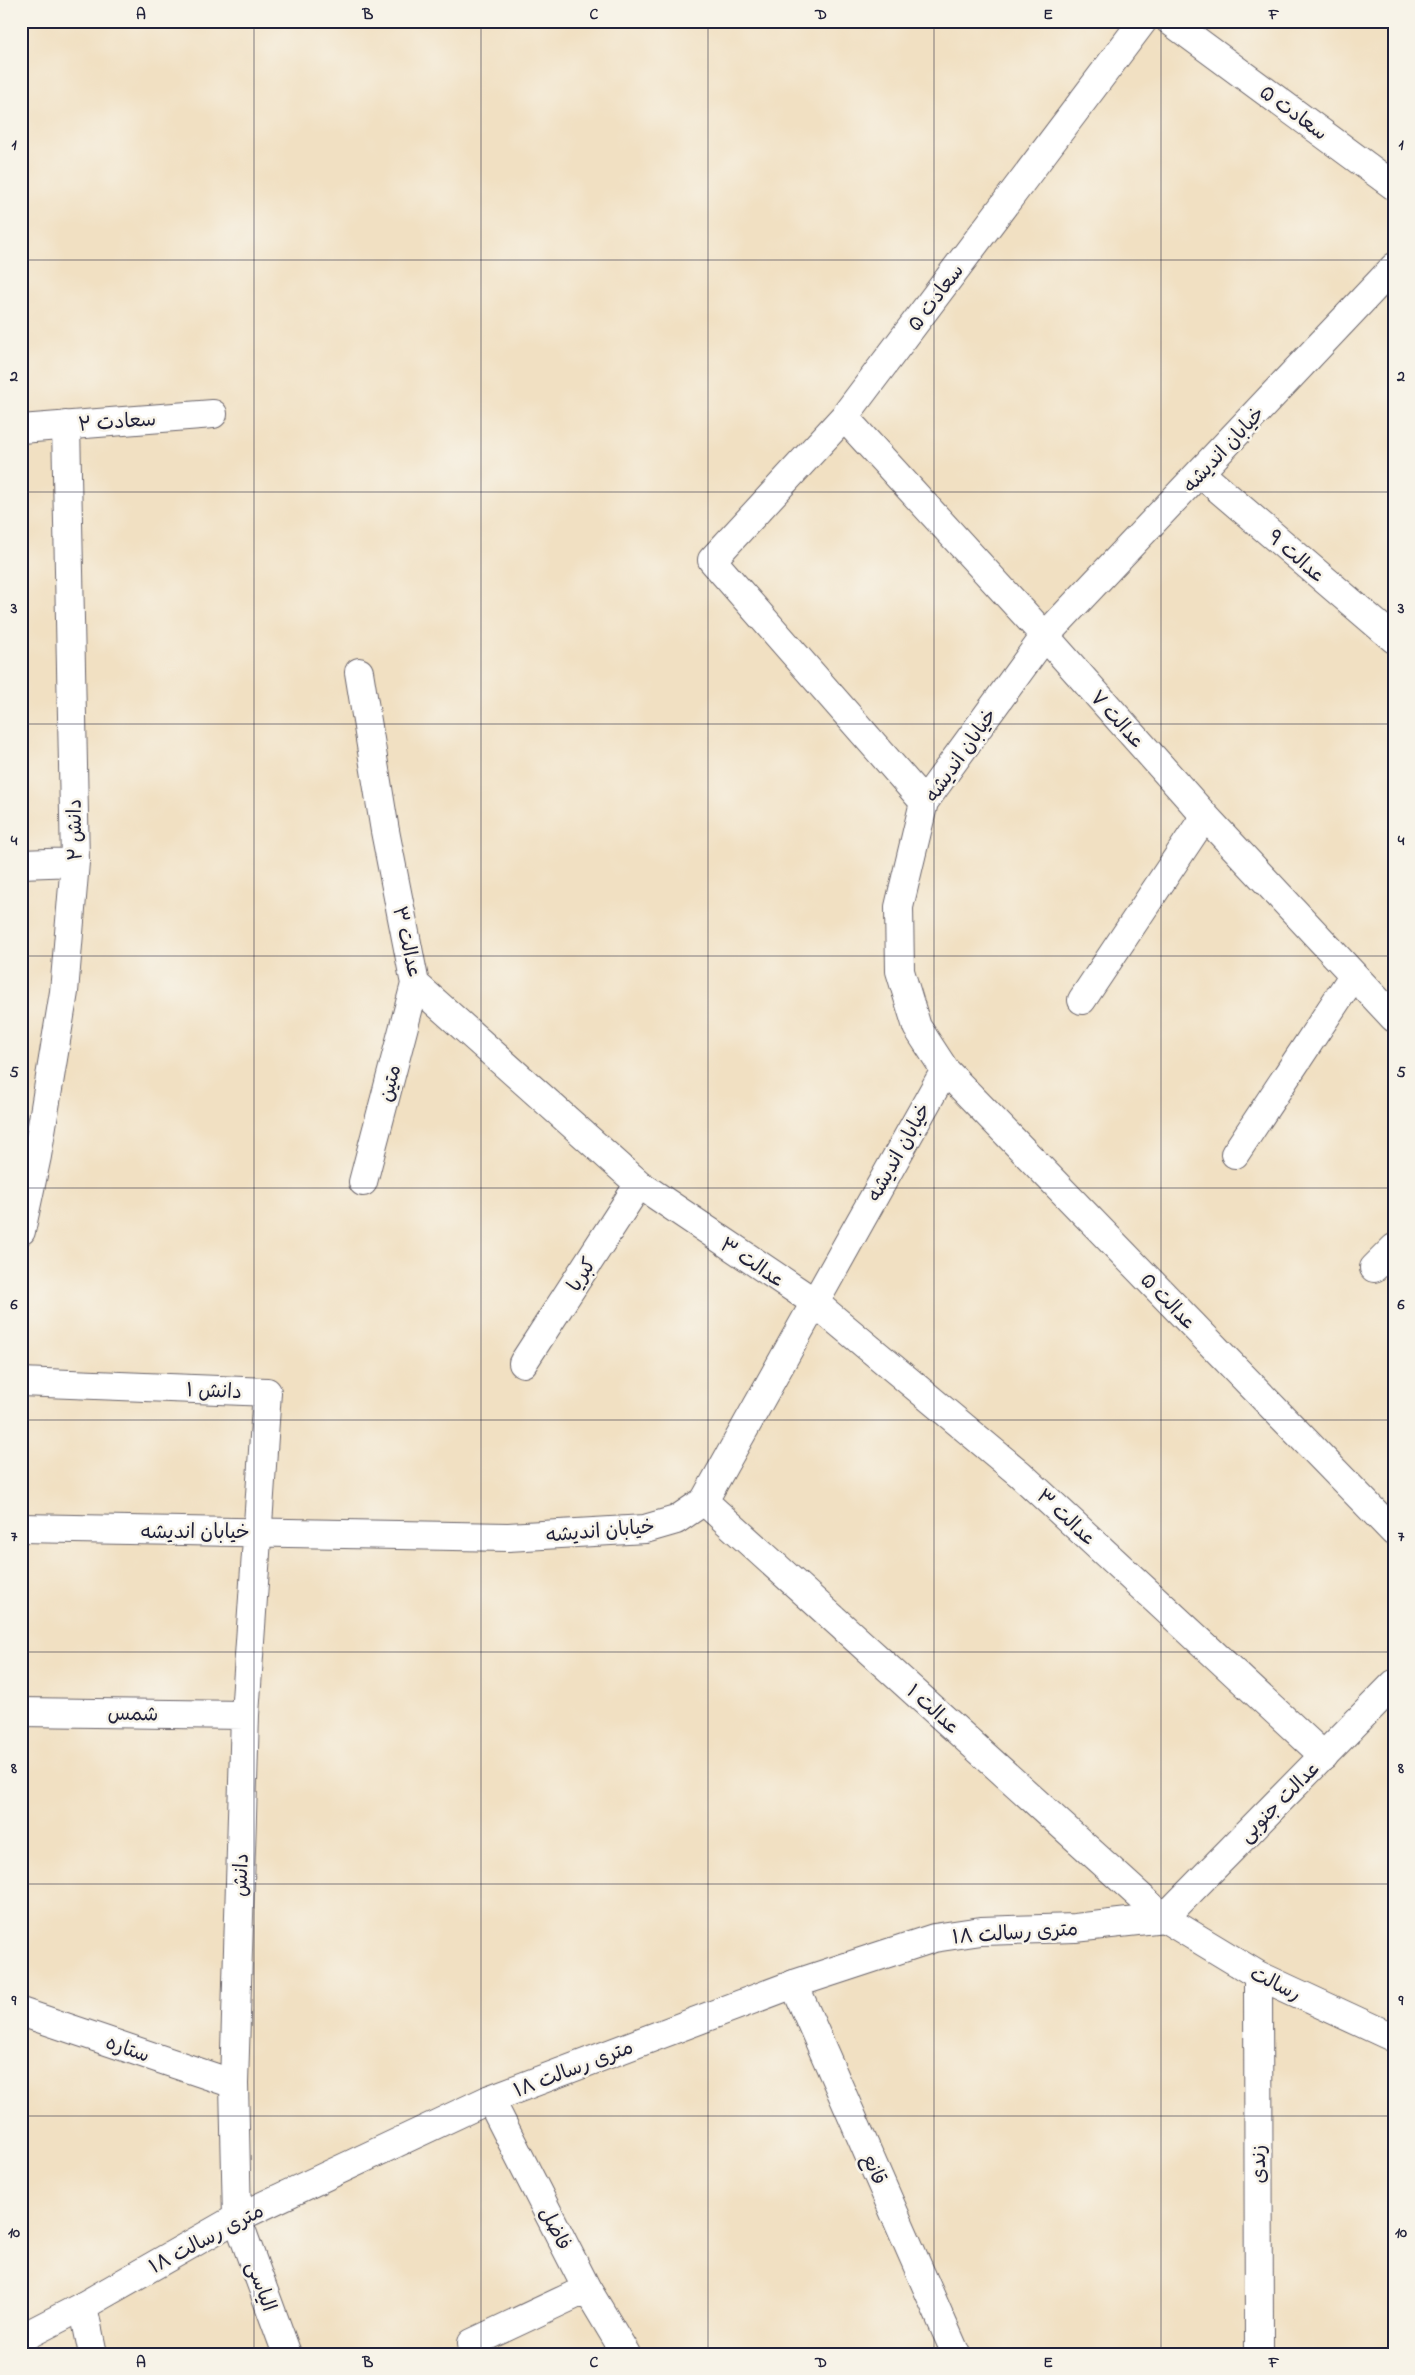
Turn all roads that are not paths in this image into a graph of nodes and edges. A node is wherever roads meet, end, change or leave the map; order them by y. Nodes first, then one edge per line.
1 (1143, 21) edge
2 (1170, 21) edge
3 (1394, 186) edge
4 (1394, 267) edge
5 (213, 414) dead end
6 (844, 417) junction
7 (66, 425) junction
8 (21, 429) edge
9 (1200, 473) junction
10 (1390, 629) edge
11 (1045, 636) junction
12 (359, 672) dead end
13 (924, 802) junction
14 (1205, 816) junction
15 (75, 862) junction
16 (21, 864) edge
17 (1353, 976) junction
18 (415, 984) junction
19 (1082, 1000) dead end
20 (1394, 1018) edge
21 (945, 1070) junction
22 (1235, 1154) dead end
23 (363, 1182) dead end
24 (639, 1184) junction
25 (21, 1231) edge
26 (1394, 1248) edge
27 (1374, 1268) dead end
28 (814, 1302) junction
29 (523, 1363) dead end
30 (21, 1382) edge
31 (704, 1501) junction
32 (21, 1528) edge
33 (256, 1531) junction
34 (1394, 1532) edge
35 (1394, 1684) edge
36 (21, 1712) edge
37 (246, 1715) junction
38 (1324, 1756) junction
39 (1164, 1918) junction
40 (1258, 1975) junction
41 (794, 1984) junction
42 (21, 2012) edge
43 (1394, 2038) edge
44 (234, 2084) junction
45 (490, 2099) junction
46 (237, 2218) junction
47 (587, 2289) junction
48 (83, 2306) junction
49 (21, 2338) edge
50 (472, 2343) dead end
51 (93, 2354) edge
52 (287, 2354) edge
53 (626, 2354) edge
54 (956, 2354) edge
55 (1259, 2354) edge

1 - 6 street, سعادت ۵
2 - 3 street, سعادت ۵
4 - 9 street, خیابان اندیشه
5 - 7 street, سعادت ۲
6 - 11 street, عدالت ۷
6 - 13 street, سعادت ۵
7 - 8 street, سعادت ۲
7 - 15 street, دانش ۲
9 - 10 street, عدالت ۹
9 - 11 street, خیابان اندیشه
11 - 13 street, خیابان اندیشه
11 - 14 street, عدالت ۷
12 - 18 street, عدالت ۳
13 - 21 street, خیابان اندیشه
14 - 17 street, عدالت ۷
14 - 19 street
15 - 16 street
15 - 25 street, دانش ۲
17 - 20 street, عدالت ۷
17 - 22 street
18 - 23 street, متین
18 - 24 street, عدالت ۳
21 - 28 street, خیابان اندیشه
21 - 34 street, عدالت ۵
24 - 28 street, عدالت ۳
24 - 29 street, کبریا
26 - 27 street
28 - 31 street, خیابان اندیشه
28 - 38 street, عدالت ۳
30 - 33 street, دانش ۱
31 - 33 street, خیابان اندیشه
31 - 39 street, عدالت ۱
32 - 33 street, خیابان اندیشه
33 - 37 street, دانش
35 - 38 street, عدالت جنوبی
36 - 37 street, شمس
37 - 44 street, دانش
38 - 39 street, عدالت جنوبی
39 - 40 street, رسالت
39 - 41 street, ۱۸ متری رسالت
40 - 43 street, رسالت
40 - 55 street, زندی
41 - 45 street, ۱۸ متری رسالت
41 - 54 street, قانع
42 - 44 street, ستاره
44 - 46 street, دانش
45 - 46 street, ۱۸ متری رسالت
45 - 47 street, فاضل
46 - 48 street, ۱۸ متری رسالت
46 - 52 street, الیاسی
47 - 50 street
47 - 53 street, فاضل
48 - 49 street, ۱۸ متری رسالت
48 - 51 street

